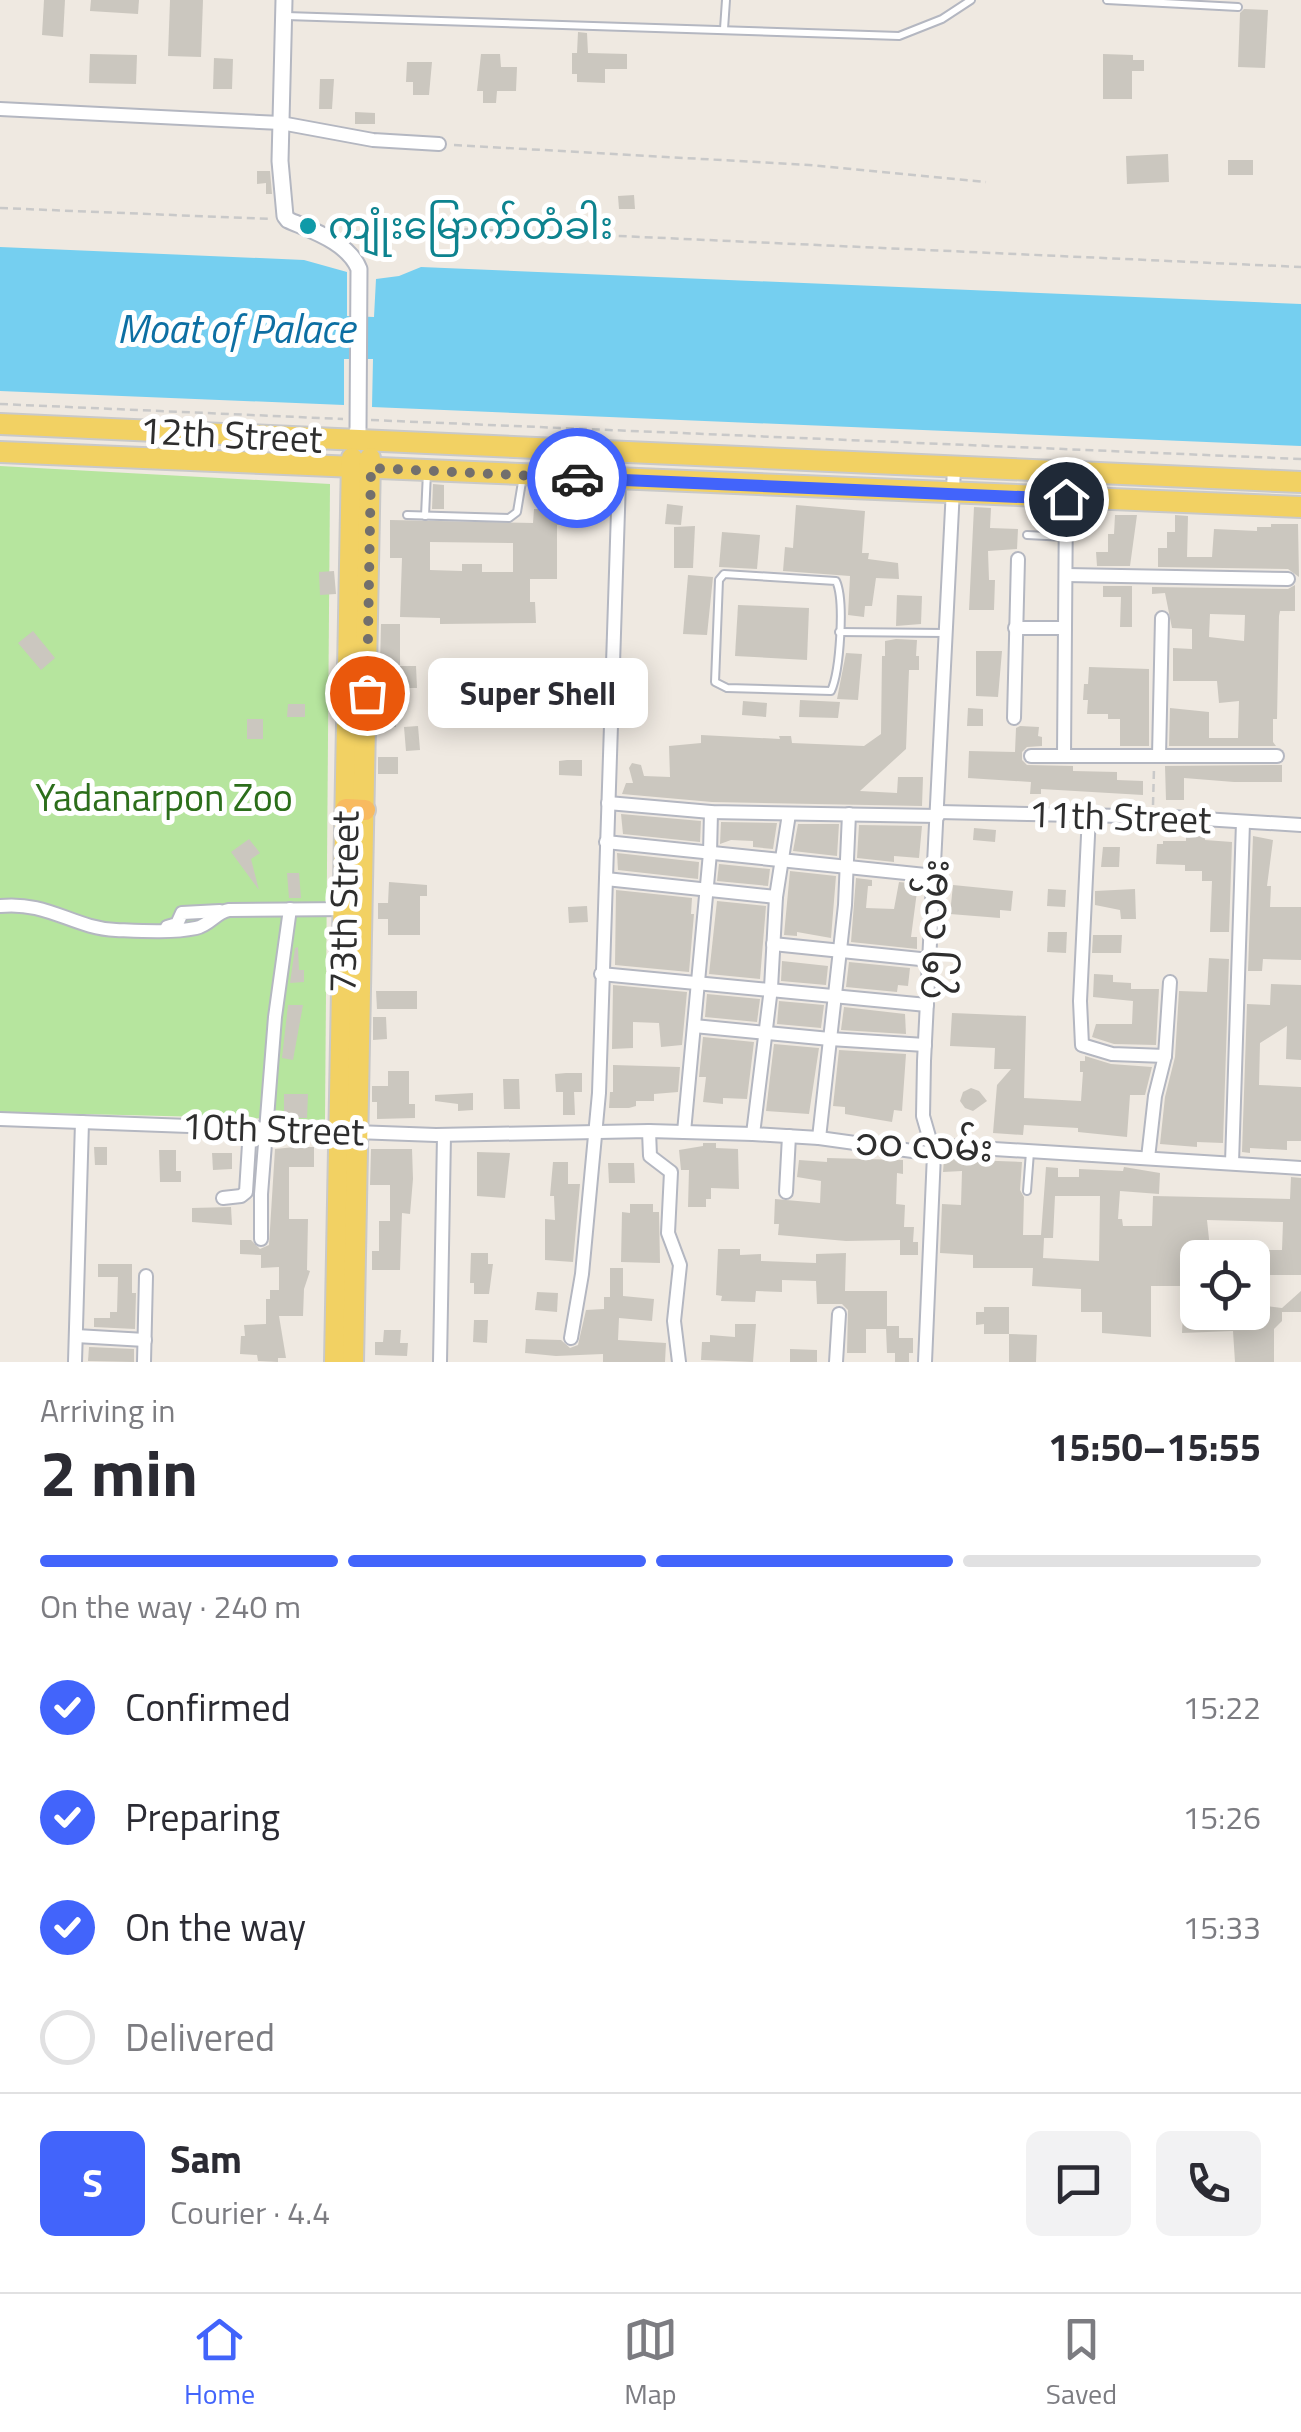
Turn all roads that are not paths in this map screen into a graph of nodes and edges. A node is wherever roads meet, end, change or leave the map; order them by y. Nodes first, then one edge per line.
1 (726, 0) edge
2 (971, 0) edge
3 (1108, 0) edge
4 (1199, 1) edge
5 (1238, 7) dead end
6 (283, 8) edge
7 (724, 29) junction
8 (0, 109) edge
9 (281, 123) junction
10 (439, 144) road end
11 (0, 424) edge
12 (359, 428) junction
13 (0, 452) edge
14 (361, 468) junction
15 (954, 469) junction
16 (427, 470) junction
17 (523, 475) junction
18 (619, 480) junction
19 (1301, 482) edge
20 (953, 494) junction
21 (1066, 499) junction
22 (1301, 507) edge
23 (407, 515) dead end
24 (425, 516) junction
25 (1028, 535) dead end
26 (1066, 537) junction
27 (1018, 560) dead end
28 (1066, 575) junction
29 (1288, 579) dead end
30 (1162, 618) dead end
31 (1015, 628) junction
32 (1065, 628) junction
33 (839, 632) junction
34 (946, 633) junction
35 (1014, 718) dead end
36 (1031, 756) dead end
37 (1064, 756) junction
38 (1157, 756) junction
39 (1277, 756) dead end
40 (608, 802) junction
41 (712, 812) junction
42 (789, 814) junction
43 (849, 814) junction
44 (938, 814) junction
45 (1089, 815) junction
46 (1242, 822) junction
47 (1301, 825) edge
48 (606, 842) junction
49 (710, 853) junction
50 (783, 860) junction
51 (848, 867) junction
52 (935, 876) junction
53 (606, 879) junction
54 (707, 891) junction
55 (776, 897) junction
56 (0, 906) edge
57 (290, 909) junction
58 (352, 909) junction
59 (773, 944) junction
60 (840, 952) junction
61 (930, 960) junction
62 (601, 974) junction
63 (699, 981) junction
64 (1170, 982) dead end
65 (771, 988) junction
66 (834, 995) junction
67 (927, 1006) junction
68 (694, 1026) junction
69 (765, 1033) junction
70 (830, 1040) junction
71 (926, 1045) junction
72 (1165, 1056) junction
73 (0, 1118) edge
74 (82, 1122) junction
75 (250, 1128) junction
76 (268, 1128) junction
77 (649, 1131) junction
78 (350, 1132) junction
79 (546, 1132) joint
80 (597, 1132) junction
81 (684, 1132) junction
82 (754, 1134) junction
83 (438, 1135) junction
84 (789, 1136) junction
85 (819, 1138) junction
86 (1030, 1150) junction
87 (934, 1154) junction
88 (1148, 1158) junction
89 (1232, 1163) junction
90 (1301, 1168) edge
91 (1027, 1191) dead end
92 (786, 1192) dead end
93 (223, 1198) dead end
94 (260, 1240) dead end
95 (146, 1276) dead end
96 (838, 1314) dead end
97 (76, 1336) junction
98 (571, 1338) dead end
99 (145, 1340) junction
100 (75, 1362) edge
101 (144, 1362) edge
102 (335, 1362) edge
103 (353, 1362) edge
104 (440, 1362) edge
105 (679, 1362) edge
106 (836, 1362) edge
107 (925, 1362) edge

1 - 7 lane
2 - 7 lane
3 - 4 lane
4 - 5 lane
6 - 7 lane
6 - 9 street
8 - 9 street
9 - 10 street
9 - 12 street
11 - 12 main road, 12th Street
12 - 14 main road, 73th Street
12 - 15 main road, 12th Street
13 - 14 main road, 12th Street
14 - 16 main road, 12th Street
14 - 58 main road, 73th Street
15 - 19 main road, 12th Street
15 - 20 street, ၇၅ လမ်း
16 - 17 main road, 12th Street
16 - 24 lane
17 - 18 main road, 12th Street
17 - 24 lane
18 - 20 main road, 12th Street
18 - 40 street
20 - 21 main road, 12th Street
20 - 34 street, ၇၅ လမ်း
21 - 22 main road, 12th Street
21 - 26 street
23 - 24 lane
25 - 26 lane
26 - 28 street
27 - 31 street
28 - 29 street
28 - 32 street
30 - 38 street
31 - 32 street
31 - 35 street
32 - 37 street
33 - 33 lane
33 - 34 lane
34 - 44 street, ၇၅ လမ်း
36 - 37 street
37 - 38 street
38 - 39 street
40 - 41 street, 11th Street
40 - 48 street
41 - 42 street, 11th Street
41 - 49 street
42 - 43 street, 11th Street
42 - 50 street
43 - 44 street, 11th Street
43 - 51 street
44 - 45 street, 11th Street
44 - 52 street, ၇၅ လမ်း
45 - 46 street, 11th Street
45 - 72 street
46 - 47 street, 11th Street
46 - 89 street
48 - 49 street
48 - 53 street
49 - 50 street
49 - 54 street
50 - 51 street
50 - 55 street
51 - 52 street
51 - 60 street
52 - 61 street, ၇၅ လမ်း
53 - 54 street
53 - 62 street
54 - 55 street
54 - 63 street
55 - 59 street
56 - 57 street
57 - 58 street
57 - 76 street
58 - 78 main road, 73th Street
59 - 60 street
59 - 65 street
60 - 61 street
60 - 66 street
61 - 67 street, ၇၅ လမ်း
62 - 63 street
62 - 80 street
63 - 65 street
63 - 68 street
64 - 72 street
65 - 66 street
65 - 69 street
66 - 67 street
66 - 70 street
67 - 71 street, ၇၅ လမ်း
68 - 69 street
68 - 81 street
69 - 70 street
69 - 82 street
70 - 71 street
70 - 85 street
71 - 87 street, ၇၅ လမ်း
72 - 88 street
73 - 74 street, 10th Street
74 - 75 street, 10th Street
74 - 97 street
75 - 76 street, 10th Street
75 - 93 street
76 - 78 street, 10th Street
76 - 94 street
77 - 80 street, ၁၀ လမ်း
77 - 81 street, ၁၀ လမ်း
77 - 105 street
78 - 83 street, 10th Street
78 - 102 main road, 73th Street
78 - 103 main road, 73th Street
79 - 80 street, ၁၀ လမ်း
79 - 83 street, 10th Street
80 - 98 street
81 - 82 street, ၁၀ လမ်း
82 - 84 street, ၁၀ လမ်း
83 - 104 street
84 - 85 street, ၁၀ လမ်း
84 - 92 street
85 - 87 street, ၁၀ လမ်း
86 - 87 street, ၁၀ လမ်း
86 - 88 street, ၁၀ လမ်း
86 - 91 lane
87 - 107 street, ၇၅ လမ်း
88 - 89 street, ၁၀ လမ်း
89 - 90 street, ၁၀ လမ်း
95 - 99 street
96 - 106 street
97 - 99 street
97 - 100 street
99 - 101 street

